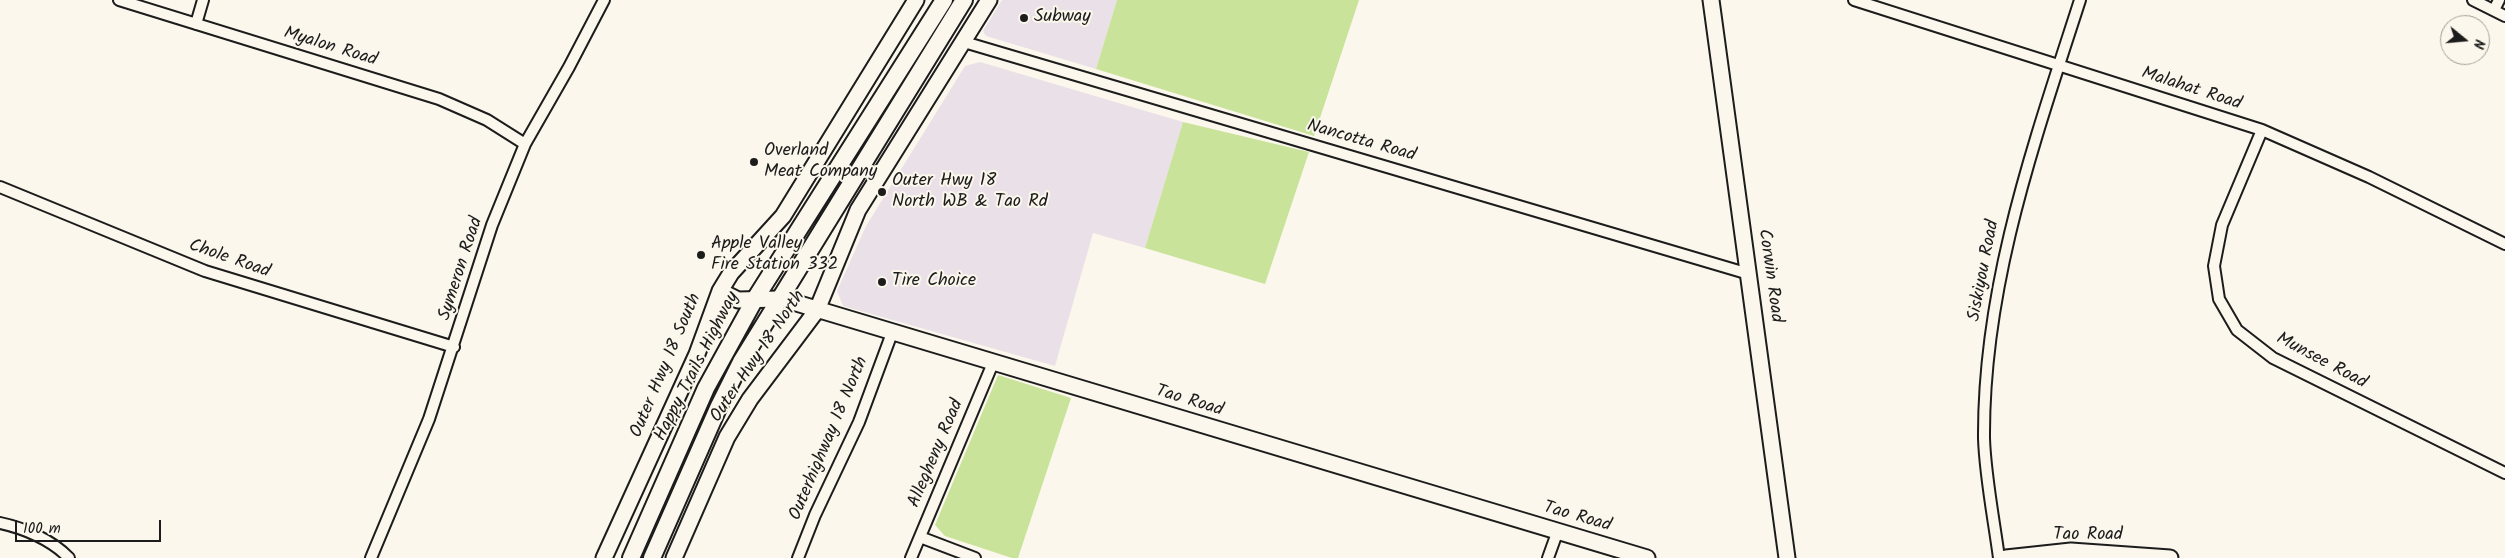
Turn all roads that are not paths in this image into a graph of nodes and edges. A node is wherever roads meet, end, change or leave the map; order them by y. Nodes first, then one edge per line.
1 (119, 0) edge
2 (203, 0) edge
3 (604, 0) edge
4 (916, 0) edge
5 (944, 0) edge
6 (964, 0) edge
7 (989, 0) edge
8 (1711, 0) edge
9 (1854, 0) edge
10 (2080, 0) edge
11 (2473, 0) edge
12 (2499, 0) edge
13 (2494, 10) junction
14 (2505, 16) edge
15 (196, 24) junction
16 (964, 42) junction
17 (2059, 64) junction
18 (2262, 130) junction
19 (525, 144) junction
20 (0, 188) edge
21 (2505, 244) edge
22 (1749, 274) junction
23 (720, 291) junction
24 (755, 298) junction
25 (779, 299) junction
26 (817, 310) junction
27 (892, 333) junction
28 (454, 347) junction
29 (993, 363) junction
30 (2505, 473) edge
31 (0, 523) edge
32 (1557, 533) junction
33 (920, 537) junction
34 (69, 558) edge
35 (372, 558) edge
36 (604, 558) edge
37 (631, 558) edge
38 (652, 558) edge
39 (674, 558) edge
40 (798, 558) edge
41 (911, 558) edge
42 (975, 558) edge
43 (1548, 558) edge
44 (1647, 558) edge
45 (1787, 558) edge
46 (1999, 558) edge
47 (2006, 558) edge
48 (2170, 558) edge

1 - 15 street, Myalon Road
2 - 15 street
3 - 19 street, Symeron Road
4 - 23 street, Outer Hwy 18 South
5 - 24 main road, Happy Trails Highway
6 - 25 main road, Happy Trails Highway
7 - 16 street, Outer Hwy 18 North
8 - 22 street, Corwin Road
9 - 17 street, Malahat Road
10 - 17 street, Siskiyou Road
11 - 13 street
12 - 13 street
13 - 14 street
15 - 19 street, Myalon Road
16 - 22 street, Nancotta Road
16 - 26 street, Outer Hwy 18 North
17 - 18 street, Malahat Road
17 - 46 street, Siskiyou Road
18 - 21 street, Malahat Road
18 - 30 street, Munsee Road
19 - 28 street, Symeron Road
20 - 28 street, Chole Road
22 - 45 street, Corwin Road
23 - 24 street, Tao Road
23 - 36 street, Outer Hwy 18 South
24 - 25 street, Tao Road
24 - 37 main road, Happy Trails Highway
25 - 26 street, Tao Road
25 - 38 main road, Happy Trails Highway
26 - 27 street, Tao Road
26 - 39 street, Outer Hwy 18 North
27 - 29 street, Tao Road
27 - 40 street, Outerhighway 18 North
28 - 35 street, Symeron Road
29 - 32 street, Tao Road
29 - 33 street, Allegheny Road
31 - 34 street
32 - 43 street
32 - 44 street, Tao Road
33 - 41 street, Allegheny Road
33 - 42 street
47 - 48 street, Tao Road

